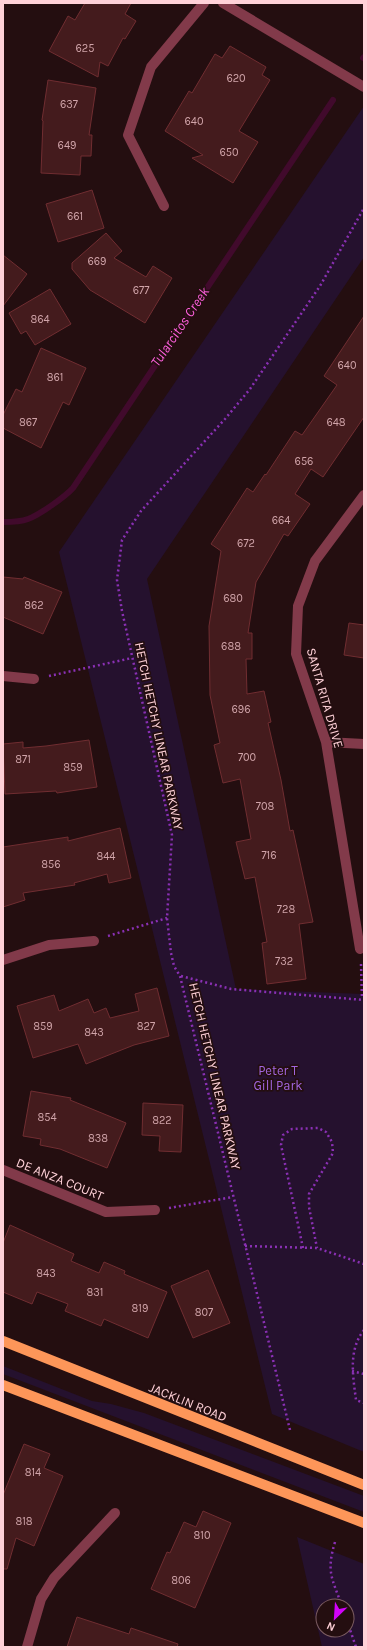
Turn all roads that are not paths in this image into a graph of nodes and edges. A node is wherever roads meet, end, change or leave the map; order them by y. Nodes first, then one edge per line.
1 (204, 3) edge
2 (223, 3) edge
3 (364, 87) edge
4 (164, 206) dead end
5 (364, 495) edge
6 (3, 676) edge
7 (34, 679) road end
8 (326, 742) junction
9 (364, 744) edge
10 (94, 941) road end
11 (360, 949) road end
12 (3, 960) edge
13 (3, 1170) edge
14 (155, 1210) road end
15 (3, 1341) edge
16 (3, 1385) edge
17 (364, 1485) edge
18 (115, 1513) dead end
19 (364, 1524) edge
20 (27, 1647) edge

1 - 4 street
2 - 3 street
5 - 8 street, SANTA RITA DRIVE
6 - 7 street
8 - 9 street
8 - 11 street, SANTA RITA DRIVE
10 - 12 street
13 - 14 street, DE ANZA COURT
15 - 17 main road, JACKLIN ROAD
16 - 19 main road
18 - 20 street

